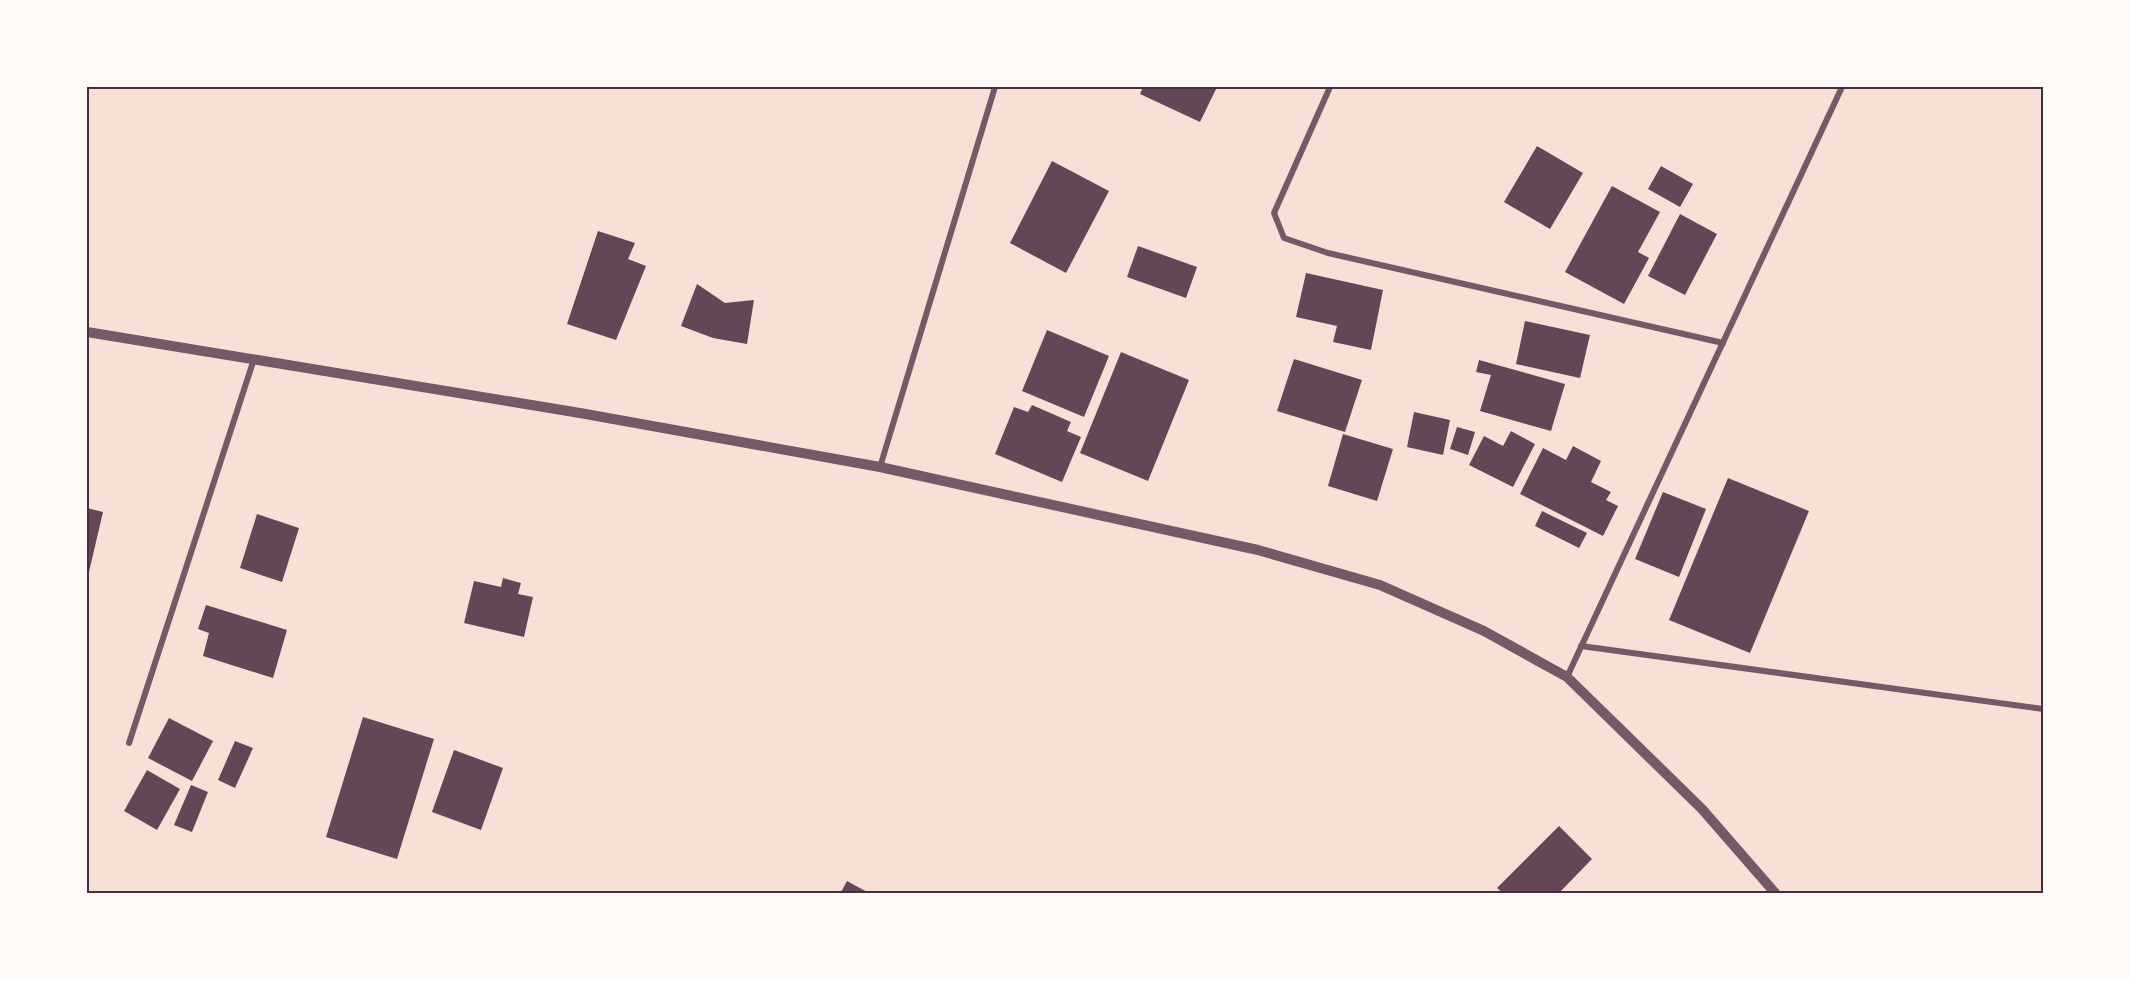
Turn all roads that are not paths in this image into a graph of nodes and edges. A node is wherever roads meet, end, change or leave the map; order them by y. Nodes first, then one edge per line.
1 (995, 87) edge
2 (1330, 87) edge
3 (1842, 87) edge
4 (87, 332) edge
5 (1723, 344) junction
6 (254, 359) junction
7 (880, 468) junction
8 (1581, 646) junction
9 (1567, 677) junction
10 (2043, 709) edge
11 (129, 743) dead end
12 (1776, 894) edge

1 - 7 street
2 - 5 street
3 - 5 street
4 - 6 street
5 - 8 street
6 - 7 street
6 - 11 street
7 - 9 street
8 - 9 street
8 - 10 street
9 - 12 street

